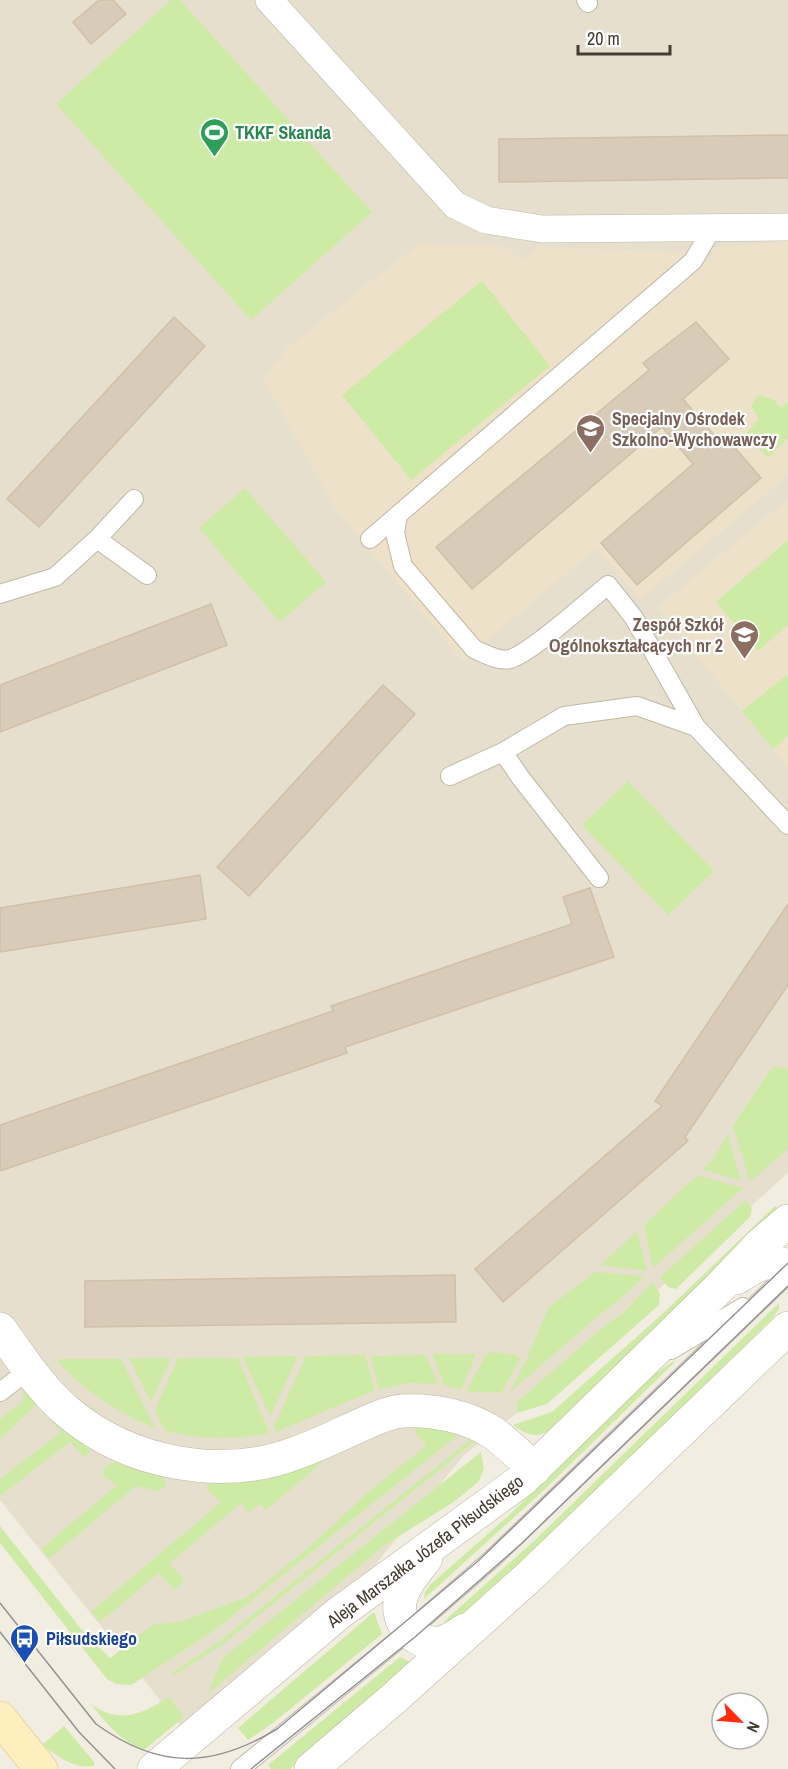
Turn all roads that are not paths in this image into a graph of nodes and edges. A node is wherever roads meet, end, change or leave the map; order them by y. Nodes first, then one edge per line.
1 (269, 0) edge
2 (788, 227) edge
3 (712, 229) junction
4 (134, 499) dead end
5 (398, 515) junction
6 (97, 539) junction
7 (370, 539) dead end
8 (147, 575) dead end
9 (0, 594) edge
10 (696, 727) junction
11 (503, 752) junction
12 (450, 776) dead end
13 (788, 825) edge
14 (599, 878) dead end
15 (788, 1221) edge
16 (788, 1274) edge
17 (720, 1288) junction
18 (782, 1290) edge
19 (788, 1328) edge
20 (0, 1329) edge
21 (752, 1362) junction
22 (30, 1369) junction
23 (633, 1372) junction
24 (0, 1392) edge
25 (534, 1469) junction
26 (435, 1544) junction
27 (478, 1622) junction
28 (408, 1631) junction
29 (0, 1718) edge
30 (41, 1769) edge
31 (154, 1769) edge
32 (240, 1769) edge
33 (311, 1769) edge

1 - 3 street
2 - 3 street
3 - 5 lane
4 - 6 lane
5 - 7 lane
5 - 10 lane
6 - 8 lane
6 - 9 lane
10 - 11 lane
10 - 13 lane
11 - 12 lane
11 - 14 lane
15 - 17 street, Aleja Marszałka Józefa Piłsudskiego
16 - 18 lane
17 - 18 street
17 - 23 street, Aleja Marszałka Józefa Piłsudskiego
18 - 21 street
18 - 23 lane
18 - 28 lane
19 - 21 street
20 - 22 street
21 - 27 street
22 - 24 lane
22 - 25 street
23 - 25 street, Aleja Marszałka Józefa Piłsudskiego
25 - 26 street, Aleja Marszałka Józefa Piłsudskiego
26 - 28 street
26 - 31 street, Aleja Marszałka Józefa Piłsudskiego
27 - 28 street
27 - 33 street
28 - 32 lane
29 - 30 main road

